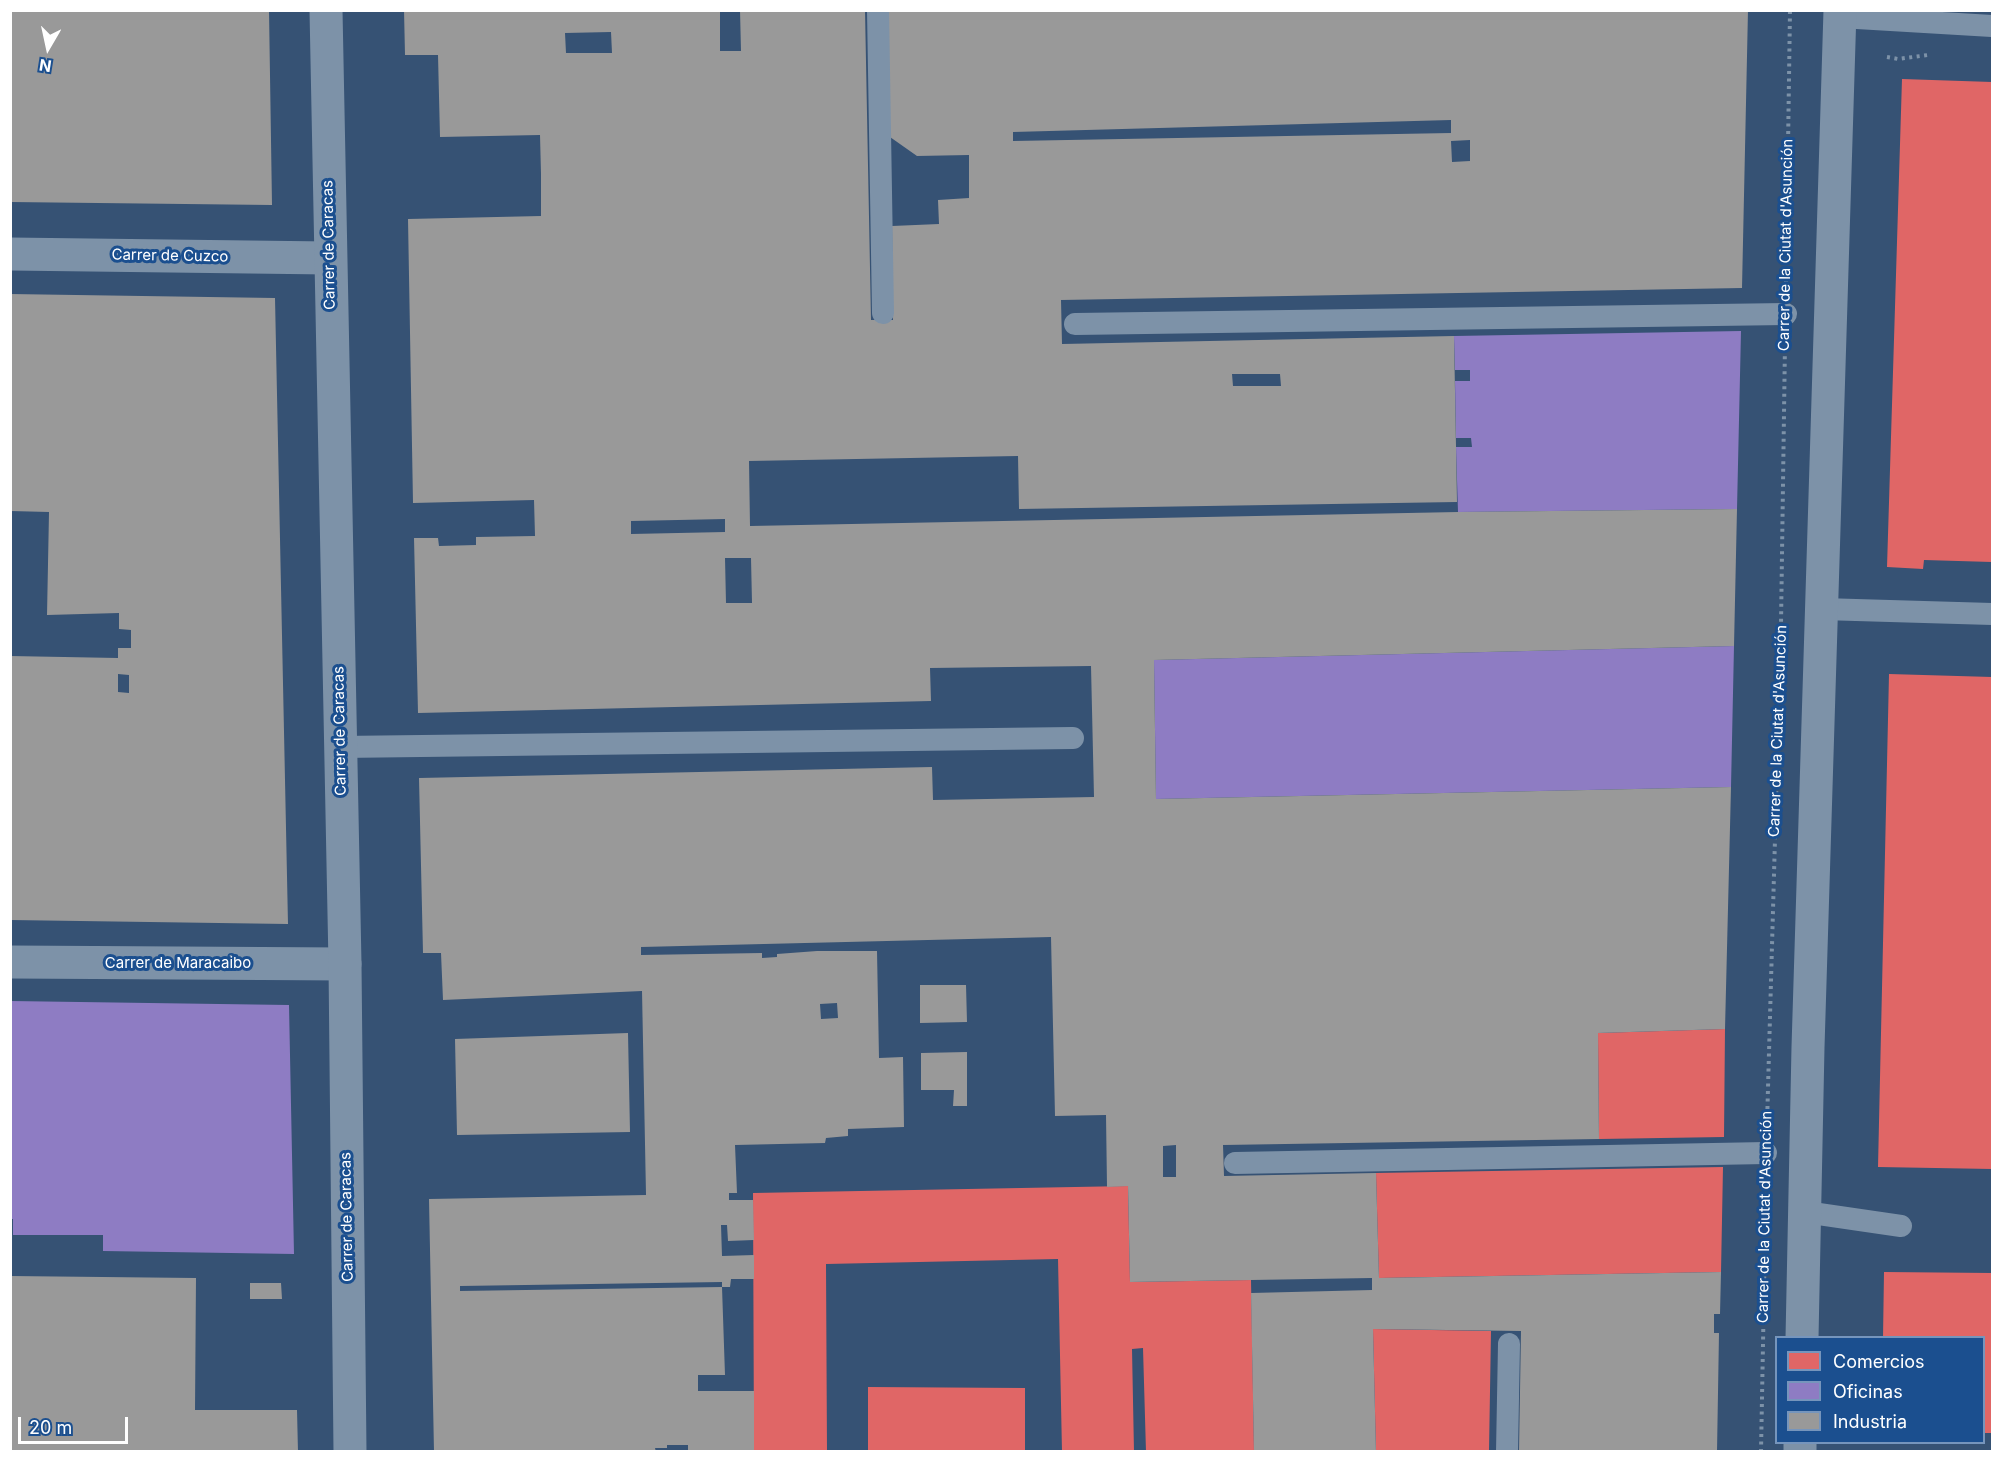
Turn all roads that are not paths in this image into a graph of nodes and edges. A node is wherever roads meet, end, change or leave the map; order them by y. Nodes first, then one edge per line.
1 (326, 10) edge
2 (878, 10) edge
3 (1840, 14) edge
4 (1992, 27) edge
5 (10, 254) edge
6 (329, 258) junction
7 (883, 313) dead end
8 (1786, 314) road end
9 (1074, 324) dead end
10 (1822, 609) junction
11 (1992, 614) edge
12 (1073, 738) dead end
13 (340, 747) junction
14 (10, 962) edge
15 (345, 964) junction
16 (1766, 1153) road end
17 (1235, 1163) dead end
18 (1805, 1212) junction
19 (1901, 1226) dead end
20 (1802, 1336) edge
21 (1509, 1344) dead end
22 (350, 1452) edge
23 (1507, 1452) edge

1 - 6 street, Carrer de Caracas
2 - 7 lane
3 - 4 lane
3 - 10 street
5 - 6 street, Carrer de Cuzco
6 - 13 street, Carrer de Caracas
8 - 9 lane
10 - 11 lane
10 - 18 street
12 - 13 lane
13 - 15 street, Carrer de Caracas
14 - 15 street, Carrer de Maracaibo
15 - 22 street, Carrer de Caracas
16 - 17 lane
18 - 19 lane
18 - 20 street
21 - 23 lane

